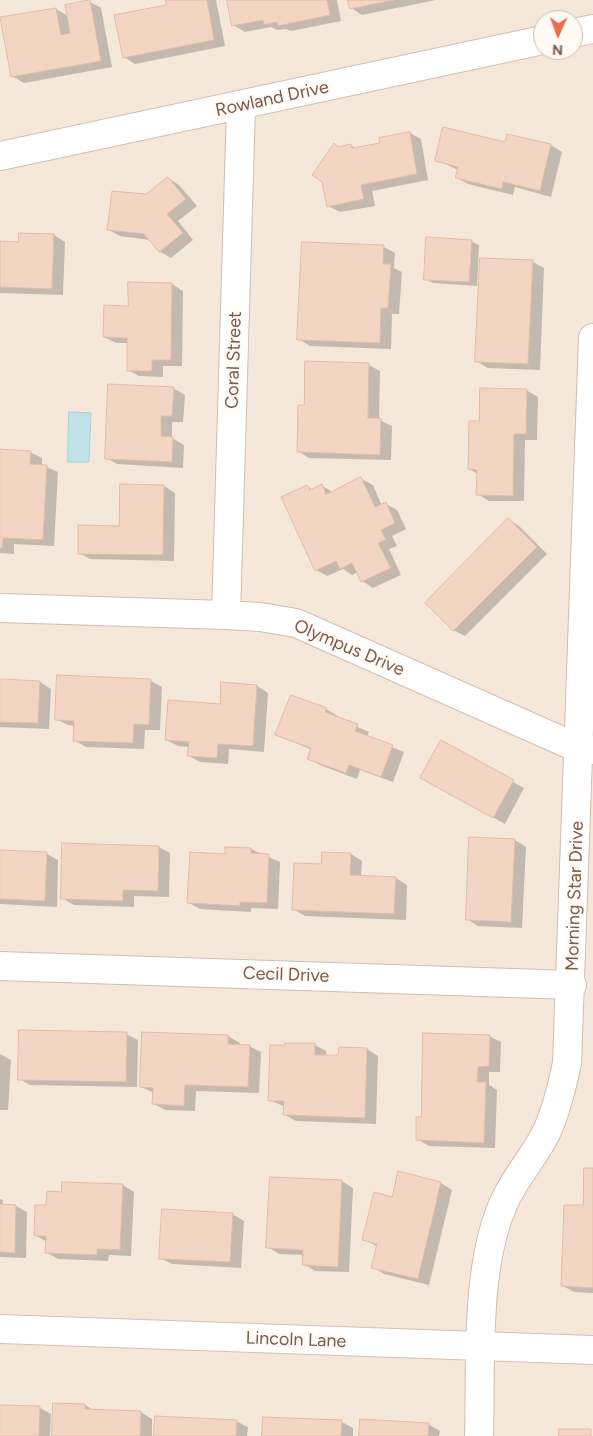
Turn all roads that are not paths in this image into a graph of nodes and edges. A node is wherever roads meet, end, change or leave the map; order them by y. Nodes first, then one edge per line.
1 (533, 42) edge
2 (242, 106) junction
3 (0, 156) edge
4 (593, 338) edge
5 (0, 608) edge
6 (226, 615) junction
7 (586, 749) edge
8 (0, 966) edge
9 (572, 985) junction
10 (0, 1329) edge
11 (482, 1346) junction
12 (593, 1350) edge
13 (479, 1436) edge

1 - 2 street, Rowland Drive
2 - 3 street, Rowland Drive
2 - 6 street, Coral Street
4 - 7 street, Morning Star Drive
5 - 6 street, Olympus Drive
6 - 7 street, Olympus Drive
7 - 9 street, Morning Star Drive
8 - 9 street, Cecil Drive
9 - 11 street, Morning Star Drive
10 - 11 street, Lincoln Lane
11 - 12 street, Lincoln Lane
11 - 13 street, Morning Star Drive

